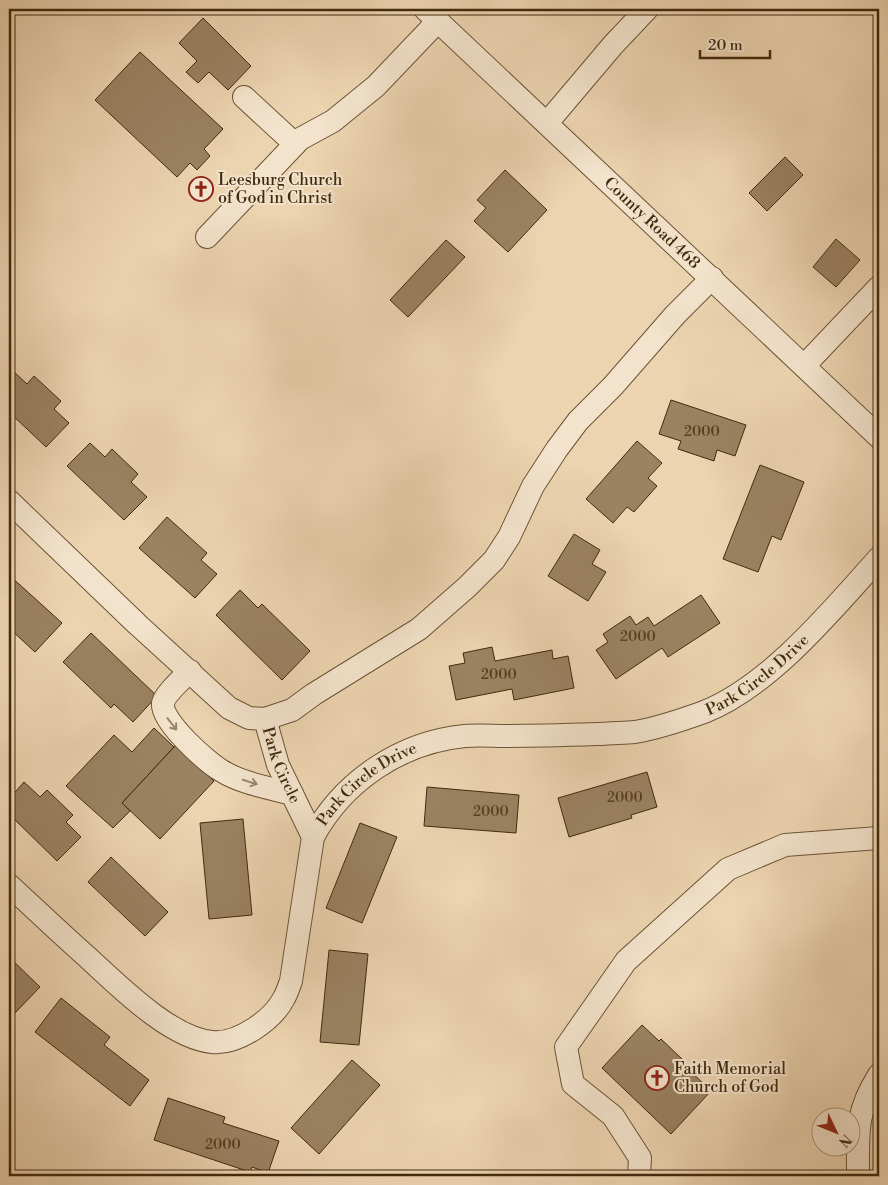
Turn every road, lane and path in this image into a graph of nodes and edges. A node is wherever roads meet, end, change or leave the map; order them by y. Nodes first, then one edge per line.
1 (647, 9) edge
2 (432, 15) edge
3 (244, 97) dead end
4 (547, 123) junction
5 (295, 144) junction
6 (207, 237) dead end
7 (712, 278) junction
8 (879, 287) edge
9 (804, 366) junction
10 (879, 437) edge
11 (9, 501) edge
12 (879, 558) edge
13 (190, 671) junction
14 (265, 719) junction
15 (292, 794) junction
16 (313, 836) junction
17 (879, 838) edge
18 (9, 885) edge
19 (879, 1075) edge
20 (639, 1176) edge
21 (858, 1176) edge

1 - 4 street
2 - 4 street, County Road 468
2 - 5 street
3 - 5 street
4 - 7 street, County Road 468
5 - 6 street
7 - 9 street, County Road 468
7 - 14 street
8 - 9 street
9 - 10 street, County Road 468
11 - 13 street
12 - 16 street, Park Circle Drive
13 - 14 street
13 -> 15 street
14 - 15 street, Park Circle
15 - 16 street, Park Circle
16 - 18 street, Park Circle Drive
17 - 20 street
19 - 21 street

